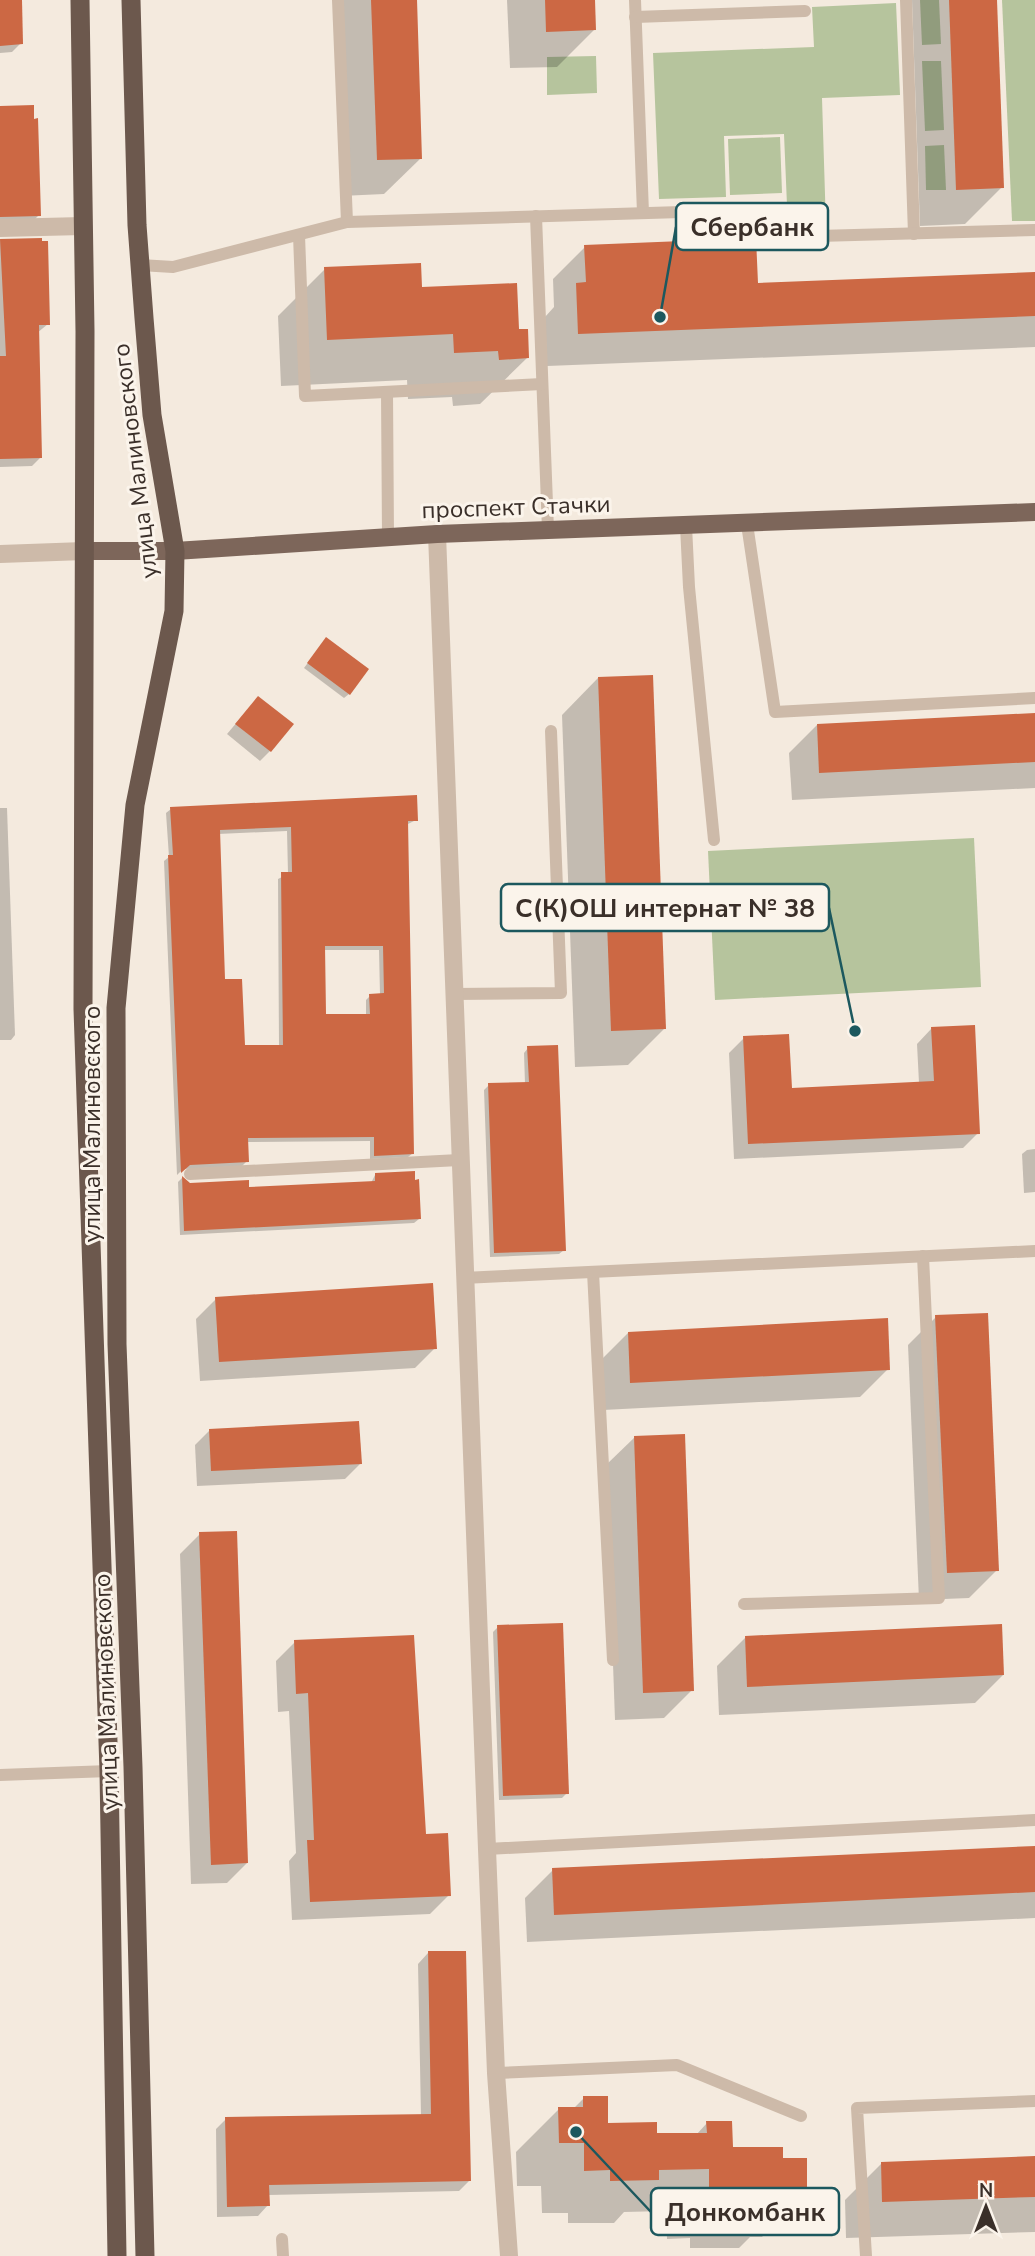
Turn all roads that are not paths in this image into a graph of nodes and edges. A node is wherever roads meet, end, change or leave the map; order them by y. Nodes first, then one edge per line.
1 (80, 0) edge
2 (131, 0) edge
3 (338, 0) edge
4 (635, 0) edge
5 (906, 0) edge
6 (799, 7) edge
7 (635, 17) junction
8 (643, 214) junction
9 (536, 216) junction
10 (346, 222) junction
11 (83, 226) junction
12 (0, 228) edge
13 (1035, 230) edge
14 (914, 234) junction
15 (299, 235) junction
16 (140, 265) junction
17 (542, 384) junction
18 (387, 392) junction
19 (1035, 512) edge
20 (747, 524) junction
21 (686, 526) junction
22 (548, 530) junction
23 (437, 534) junction
24 (388, 537) junction
25 (84, 551) junction
26 (175, 551) junction
27 (0, 554) edge
28 (1035, 698) edge
29 (551, 731) dead end
30 (714, 839) dead end
31 (453, 994) junction
32 (459, 1160) junction
33 (190, 1174) dead end
34 (1035, 1251) edge
35 (923, 1256) junction
36 (593, 1272) junction
37 (463, 1278) junction
38 (744, 1604) dead end
39 (612, 1660) dead end
40 (109, 1771) junction
41 (0, 1775) edge
42 (1035, 1819) edge
43 (487, 1849) junction
44 (496, 2073) junction
45 (1035, 2101) edge
46 (801, 2116) dead end
47 (282, 2239) dead end
48 (117, 2256) edge
49 (145, 2256) edge
50 (283, 2256) edge
51 (509, 2256) edge
52 (866, 2256) edge

1 - 11 highway, улица Малиновского
2 - 16 highway, улица Малиновского
3 - 10 lane
4 - 7 lane
5 - 14 lane
6 - 7 lane
7 - 8 lane
8 - 9 lane
8 - 14 lane
9 - 10 lane
9 - 17 lane
10 - 15 lane
11 - 12 street
11 - 25 highway, улица Малиновского
13 - 14 lane
15 - 16 lane
15 - 18 lane
16 - 26 highway, улица Малиновского
17 - 18 lane
17 - 22 lane
18 - 24 lane
19 - 20 main road, проспект Стачки
20 - 21 main road, проспект Стачки
20 - 28 lane
21 - 22 main road, проспект Стачки
21 - 30 lane
22 - 23 main road, проспект Стачки
23 - 24 main road, проспект Стачки
23 - 31 street
24 - 26 main road, проспект Стачки
25 - 26 main road, проспект Стачки
25 - 27 street, проспект Стачки
25 - 40 highway, улица Малиновского
26 - 49 highway, улица Малиновского
29 - 31 lane
31 - 32 street
32 - 33 lane
32 - 37 street
34 - 35 lane
35 - 36 lane
35 - 38 lane
36 - 37 lane
36 - 39 lane
37 - 43 street
40 - 41 lane
40 - 48 highway, улица Малиновского
42 - 43 lane
43 - 44 street
44 - 46 lane
44 - 51 street
45 - 52 lane
47 - 50 lane

